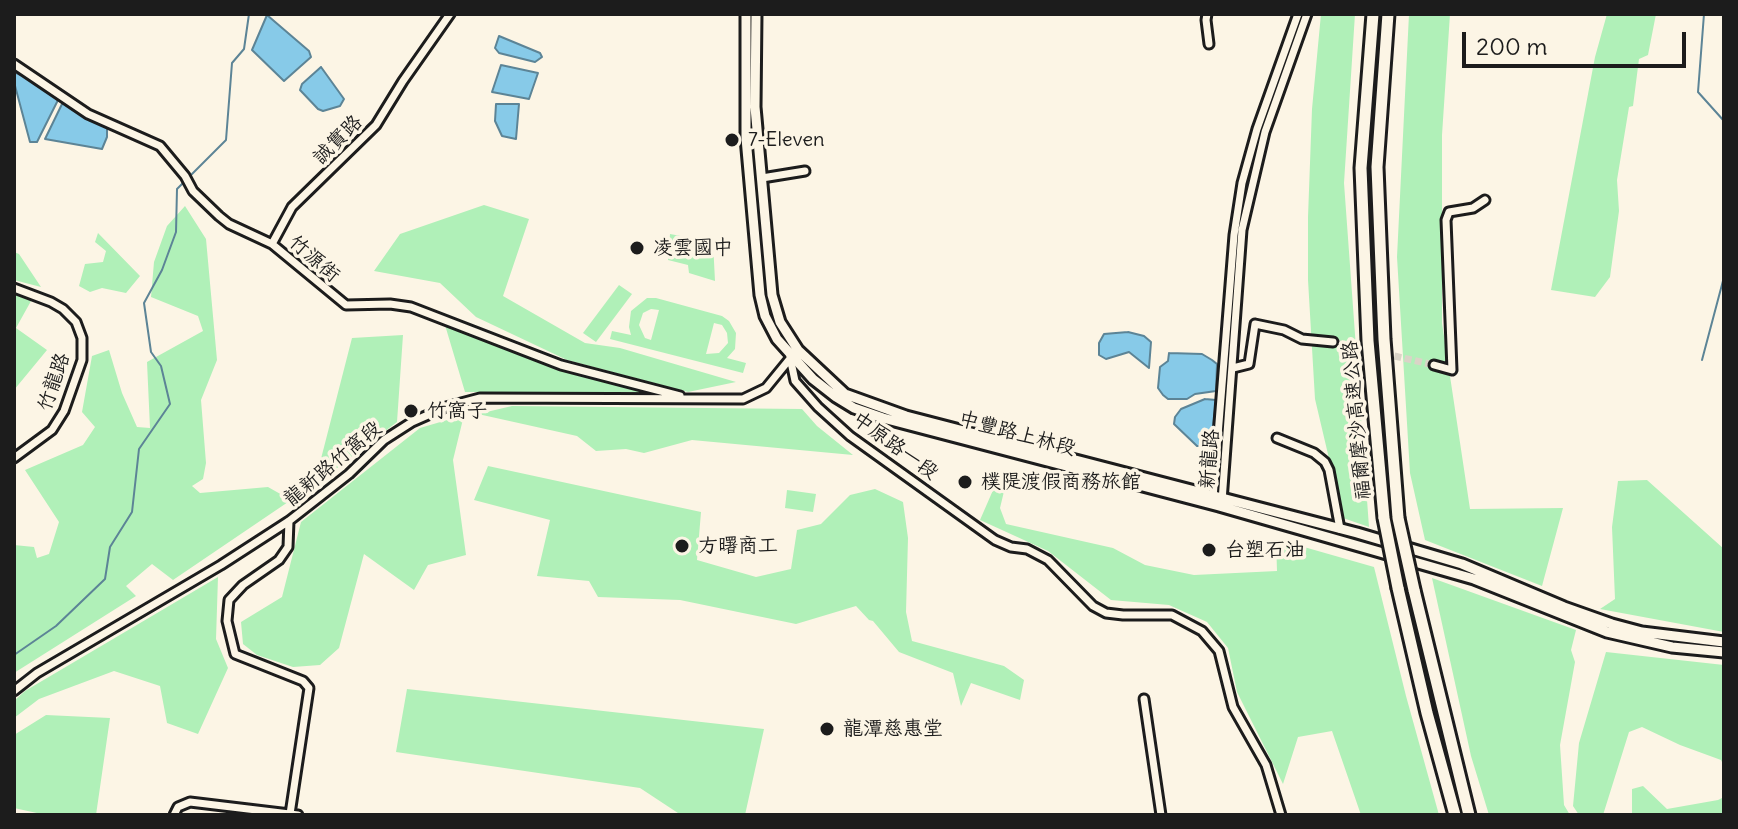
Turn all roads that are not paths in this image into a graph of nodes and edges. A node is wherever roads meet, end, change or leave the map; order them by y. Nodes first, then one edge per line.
1 (450, 14) edge
2 (746, 14) edge
3 (756, 14) edge
4 (1207, 14) edge
5 (1298, 14) edge
6 (1307, 14) edge
7 (1373, 14) edge
8 (1388, 14) edge
9 (1209, 44) dead end
10 (14, 64) edge
11 (805, 171) dead end
12 (762, 178) junction
13 (1485, 200) dead end
14 (272, 244) junction
15 (14, 288) edge
16 (1333, 342) tunnel mouth
17 (794, 354) junction
18 (1434, 365) dead end
19 (1233, 368) junction
20 (686, 398) junction
21 (1277, 438) dead end
22 (14, 458) edge
23 (1212, 497) junction
24 (1221, 502) junction
25 (289, 521) junction
26 (1340, 529) junction
27 (1724, 642) edge
28 (1724, 652) edge
29 (14, 691) edge
30 (1144, 699) dead end
31 (290, 814) edge
32 (174, 815) edge
33 (298, 815) edge
34 (1161, 815) edge
35 (1281, 815) edge
36 (1455, 815) edge
37 (1469, 815) edge

1 - 14 street, 誠實路
2 - 17 main road, 中豐路上林段
3 - 12 main road, 中豐路上林段
4 - 9 street
5 - 23 street, 新龍路
6 - 19 street, 新龍路
7 - 36 highway, 福爾摩沙高速公路, bridge
8 - 37 highway, 福爾摩沙高速公路, bridge
10 - 14 street, 竹源街
11 - 12 street
12 - 17 main road, 中豐路上林段
13 - 18 street
14 - 20 street, 竹源街
15 - 22 street, 竹龍路
16 - 19 street
17 - 20 street, 龍新路竹窩段
17 - 23 main road, 中豐路上林段
17 - 24 main road, 中豐路上林段
17 - 35 street, 中原路一段
19 - 24 street, 新龍路
20 - 25 street, 龍新路竹窩段
21 - 26 street
23 - 24 main road, 中豐路上林段
24 - 26 main road, 中豐路上林段
24 - 28 main road, 中豐路上林段
25 - 29 street, 龍新路竹窩段
25 - 31 street
26 - 27 main road, 中豐路上林段
30 - 34 street
31 - 32 street
31 - 33 street

